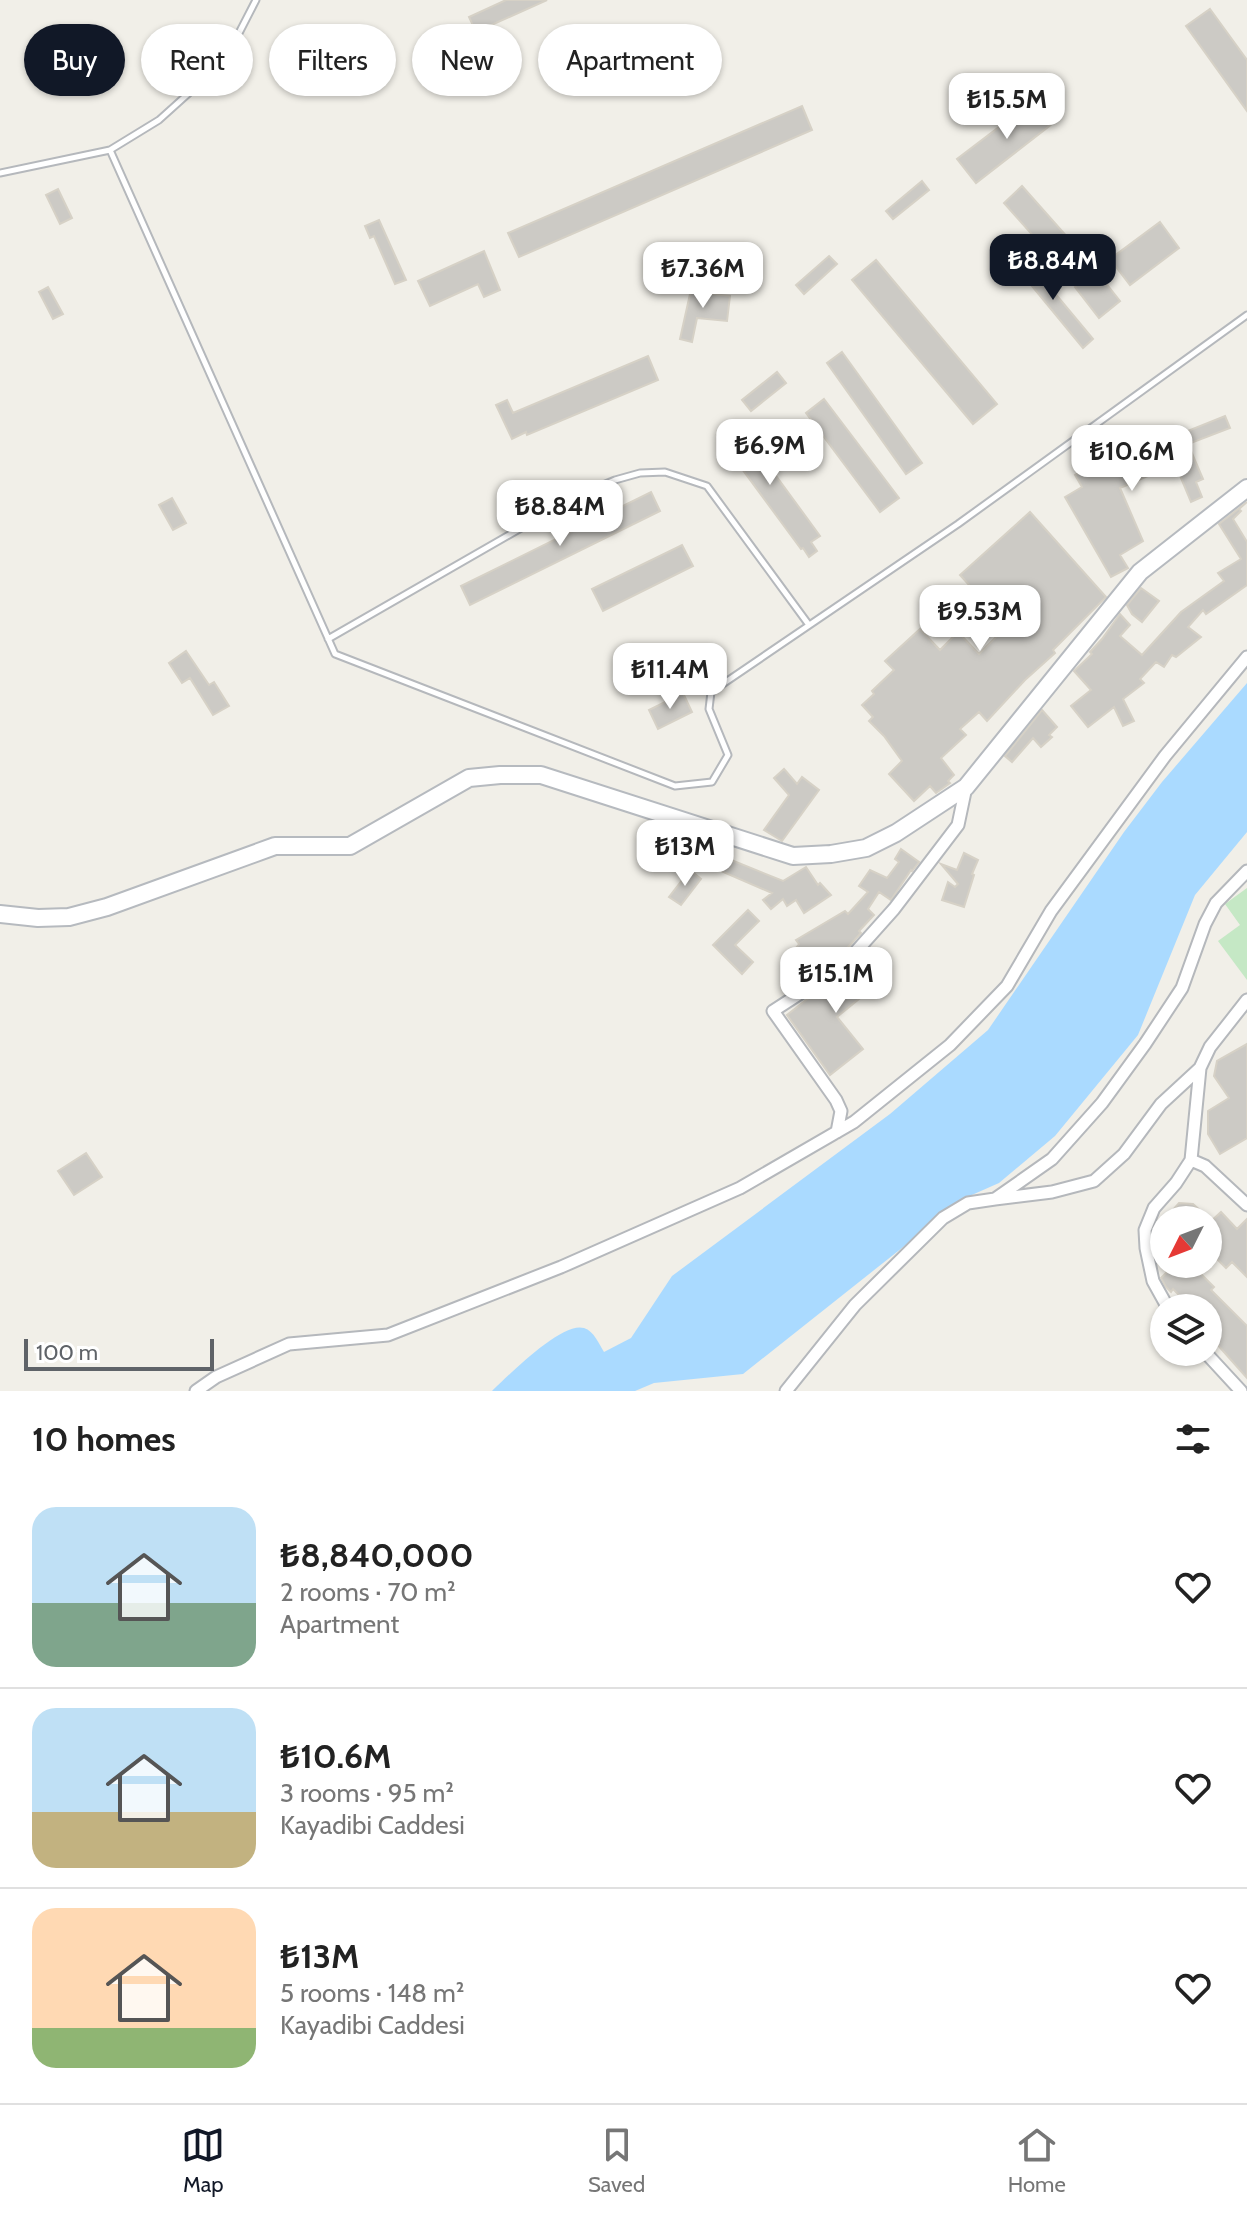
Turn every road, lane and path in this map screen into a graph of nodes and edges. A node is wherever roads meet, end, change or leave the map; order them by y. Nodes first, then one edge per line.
1 (256, 0) edge
2 (110, 150) junction
3 (0, 173) edge
4 (1247, 315) edge
5 (1247, 488) edge
6 (809, 625) junction
7 (328, 639) junction
8 (1247, 657) edge
9 (966, 787) junction
10 (1247, 871) edge
11 (0, 914) edge
12 (1247, 1000) edge
13 (1200, 1068) junction
14 (837, 1132) junction
15 (1191, 1160) junction
16 (995, 1199) junction
17 (1247, 1205) edge
18 (1160, 1294) edge
19 (1218, 1366) edge
20 (196, 1391) edge
21 (786, 1391) edge
22 (1241, 1391) edge

1 - 2 lane
2 - 3 lane
2 - 7 lane
4 - 6 lane
5 - 9 street
6 - 7 lane
6 - 7 lane
8 - 14 street
9 - 11 street
9 - 14 street
10 - 16 street
12 - 13 street
13 - 15 street
13 - 16 street
14 - 20 street
15 - 17 street
15 - 18 street
16 - 21 street
19 - 22 street

